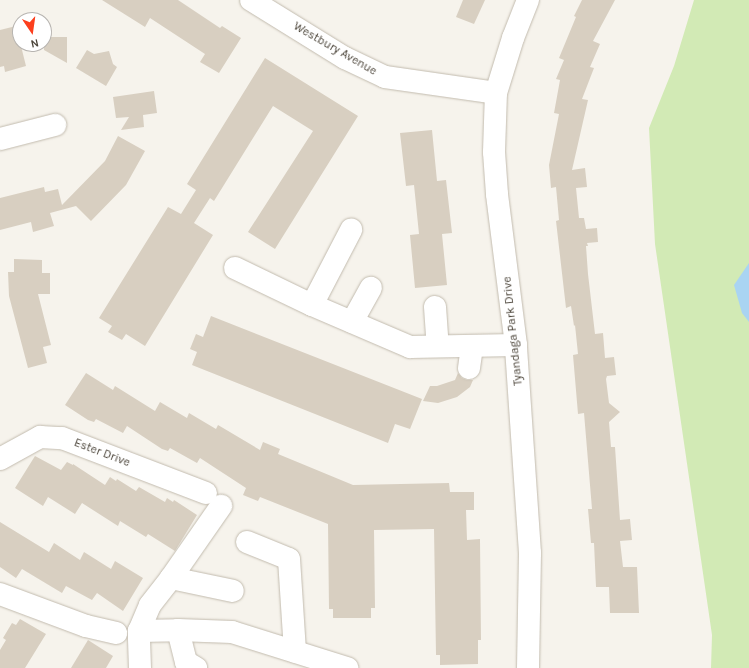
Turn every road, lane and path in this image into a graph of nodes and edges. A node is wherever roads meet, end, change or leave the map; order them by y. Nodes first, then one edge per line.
1 (251, 0) edge
2 (528, 0) edge
3 (496, 93) junction
4 (55, 125) dead end
5 (0, 140) edge
6 (351, 230) dead end
7 (235, 268) dead end
8 (371, 288) dead end
9 (312, 305) junction
10 (435, 307) dead end
11 (352, 322) junction
12 (516, 345) junction
13 (438, 346) junction
14 (472, 346) junction
15 (469, 368) dead end
16 (0, 459) edge
17 (247, 542) dead end
18 (171, 578) junction
19 (234, 591) dead end
20 (0, 595) edge
21 (178, 630) junction
22 (139, 631) junction
23 (116, 633) dead end
24 (295, 652) junction
25 (333, 666) edge
26 (140, 668) edge
27 (196, 668) edge
28 (528, 668) edge

1 - 3 street, Westbury Avenue
2 - 3 street, Tyandaga Park Drive
3 - 12 street, Tyandaga Park Drive
4 - 5 street
6 - 9 street
7 - 9 street
8 - 11 street
9 - 11 street
10 - 13 street
11 - 13 street
12 - 14 street
12 - 28 street, Tyandaga Park Drive
13 - 14 street
14 - 15 street
16 - 18 street, Ester Drive
17 - 24 street
18 - 19 street
18 - 22 street
20 - 23 street
21 - 22 street
21 - 24 street
21 - 27 street
22 - 26 street
24 - 25 street

